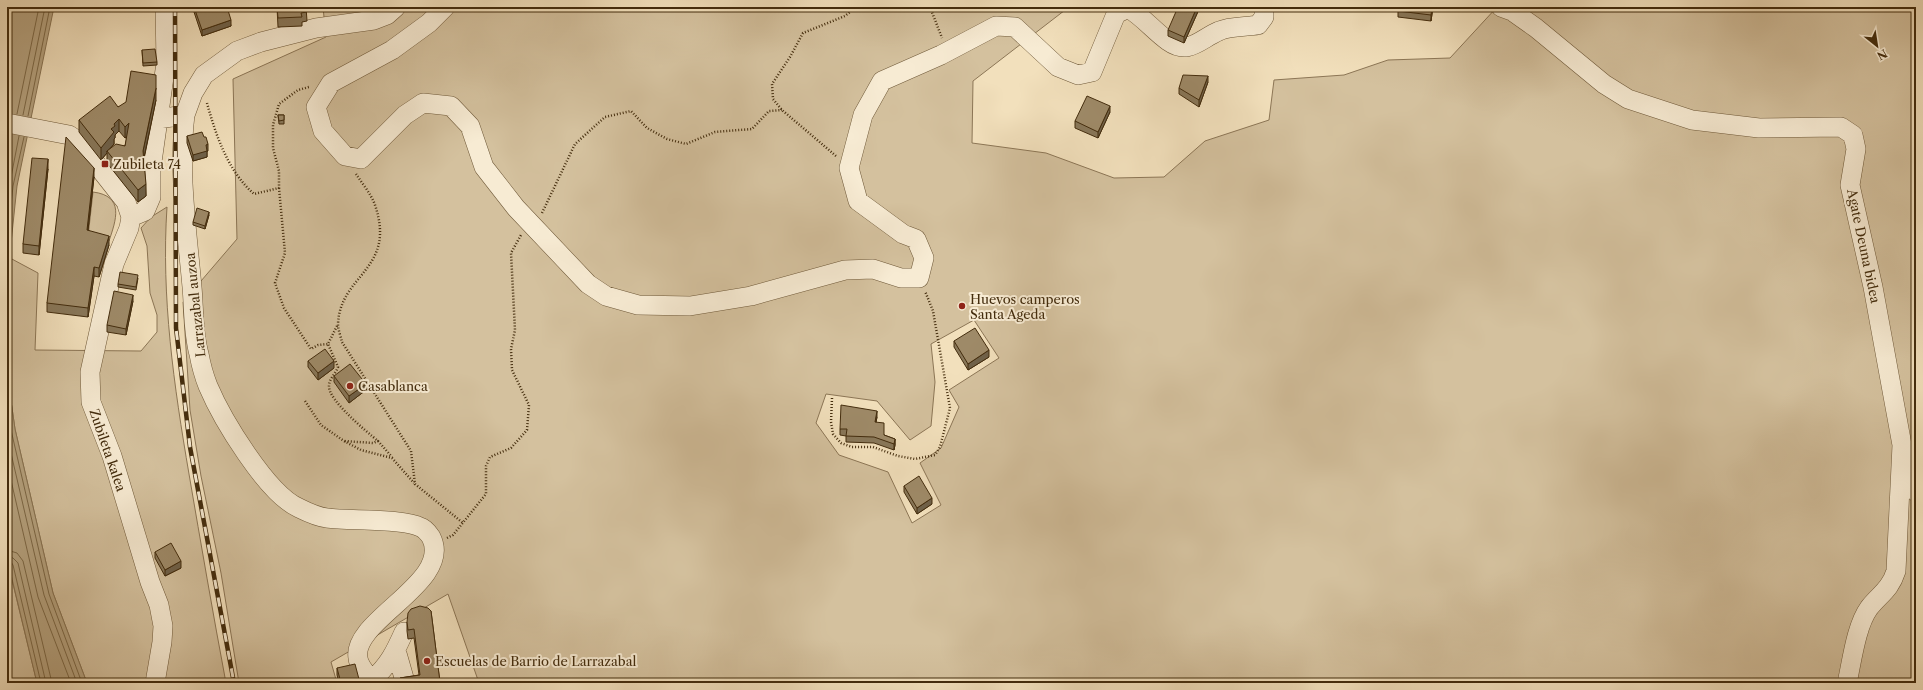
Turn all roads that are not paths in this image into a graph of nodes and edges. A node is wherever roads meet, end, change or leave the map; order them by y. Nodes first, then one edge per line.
1 (165, 7) edge
2 (396, 7) edge
3 (445, 7) edge
4 (1264, 7) edge
5 (1501, 7) edge
6 (186, 115) junction
7 (158, 119) junction
8 (7, 123) edge
9 (131, 217) junction
10 (1902, 445) junction
11 (1916, 492) edge
12 (404, 632) dead end
13 (396, 650) junction
14 (404, 678) edge
15 (373, 681) edge
16 (155, 683) edge
17 (1847, 683) edge

1 - 7 street
2 - 6 street, Larrazabal auzoa
3 - 4 street
5 - 10 street, Agate Deuna bidea
6 - 7 street
6 - 15 street, Larrazabal auzoa
7 - 9 street
8 - 9 street
9 - 16 street, Zubileta kalea
10 - 11 street
10 - 17 street, Agate Deuna bidea
12 - 13 street
13 - 14 street
13 - 15 street

